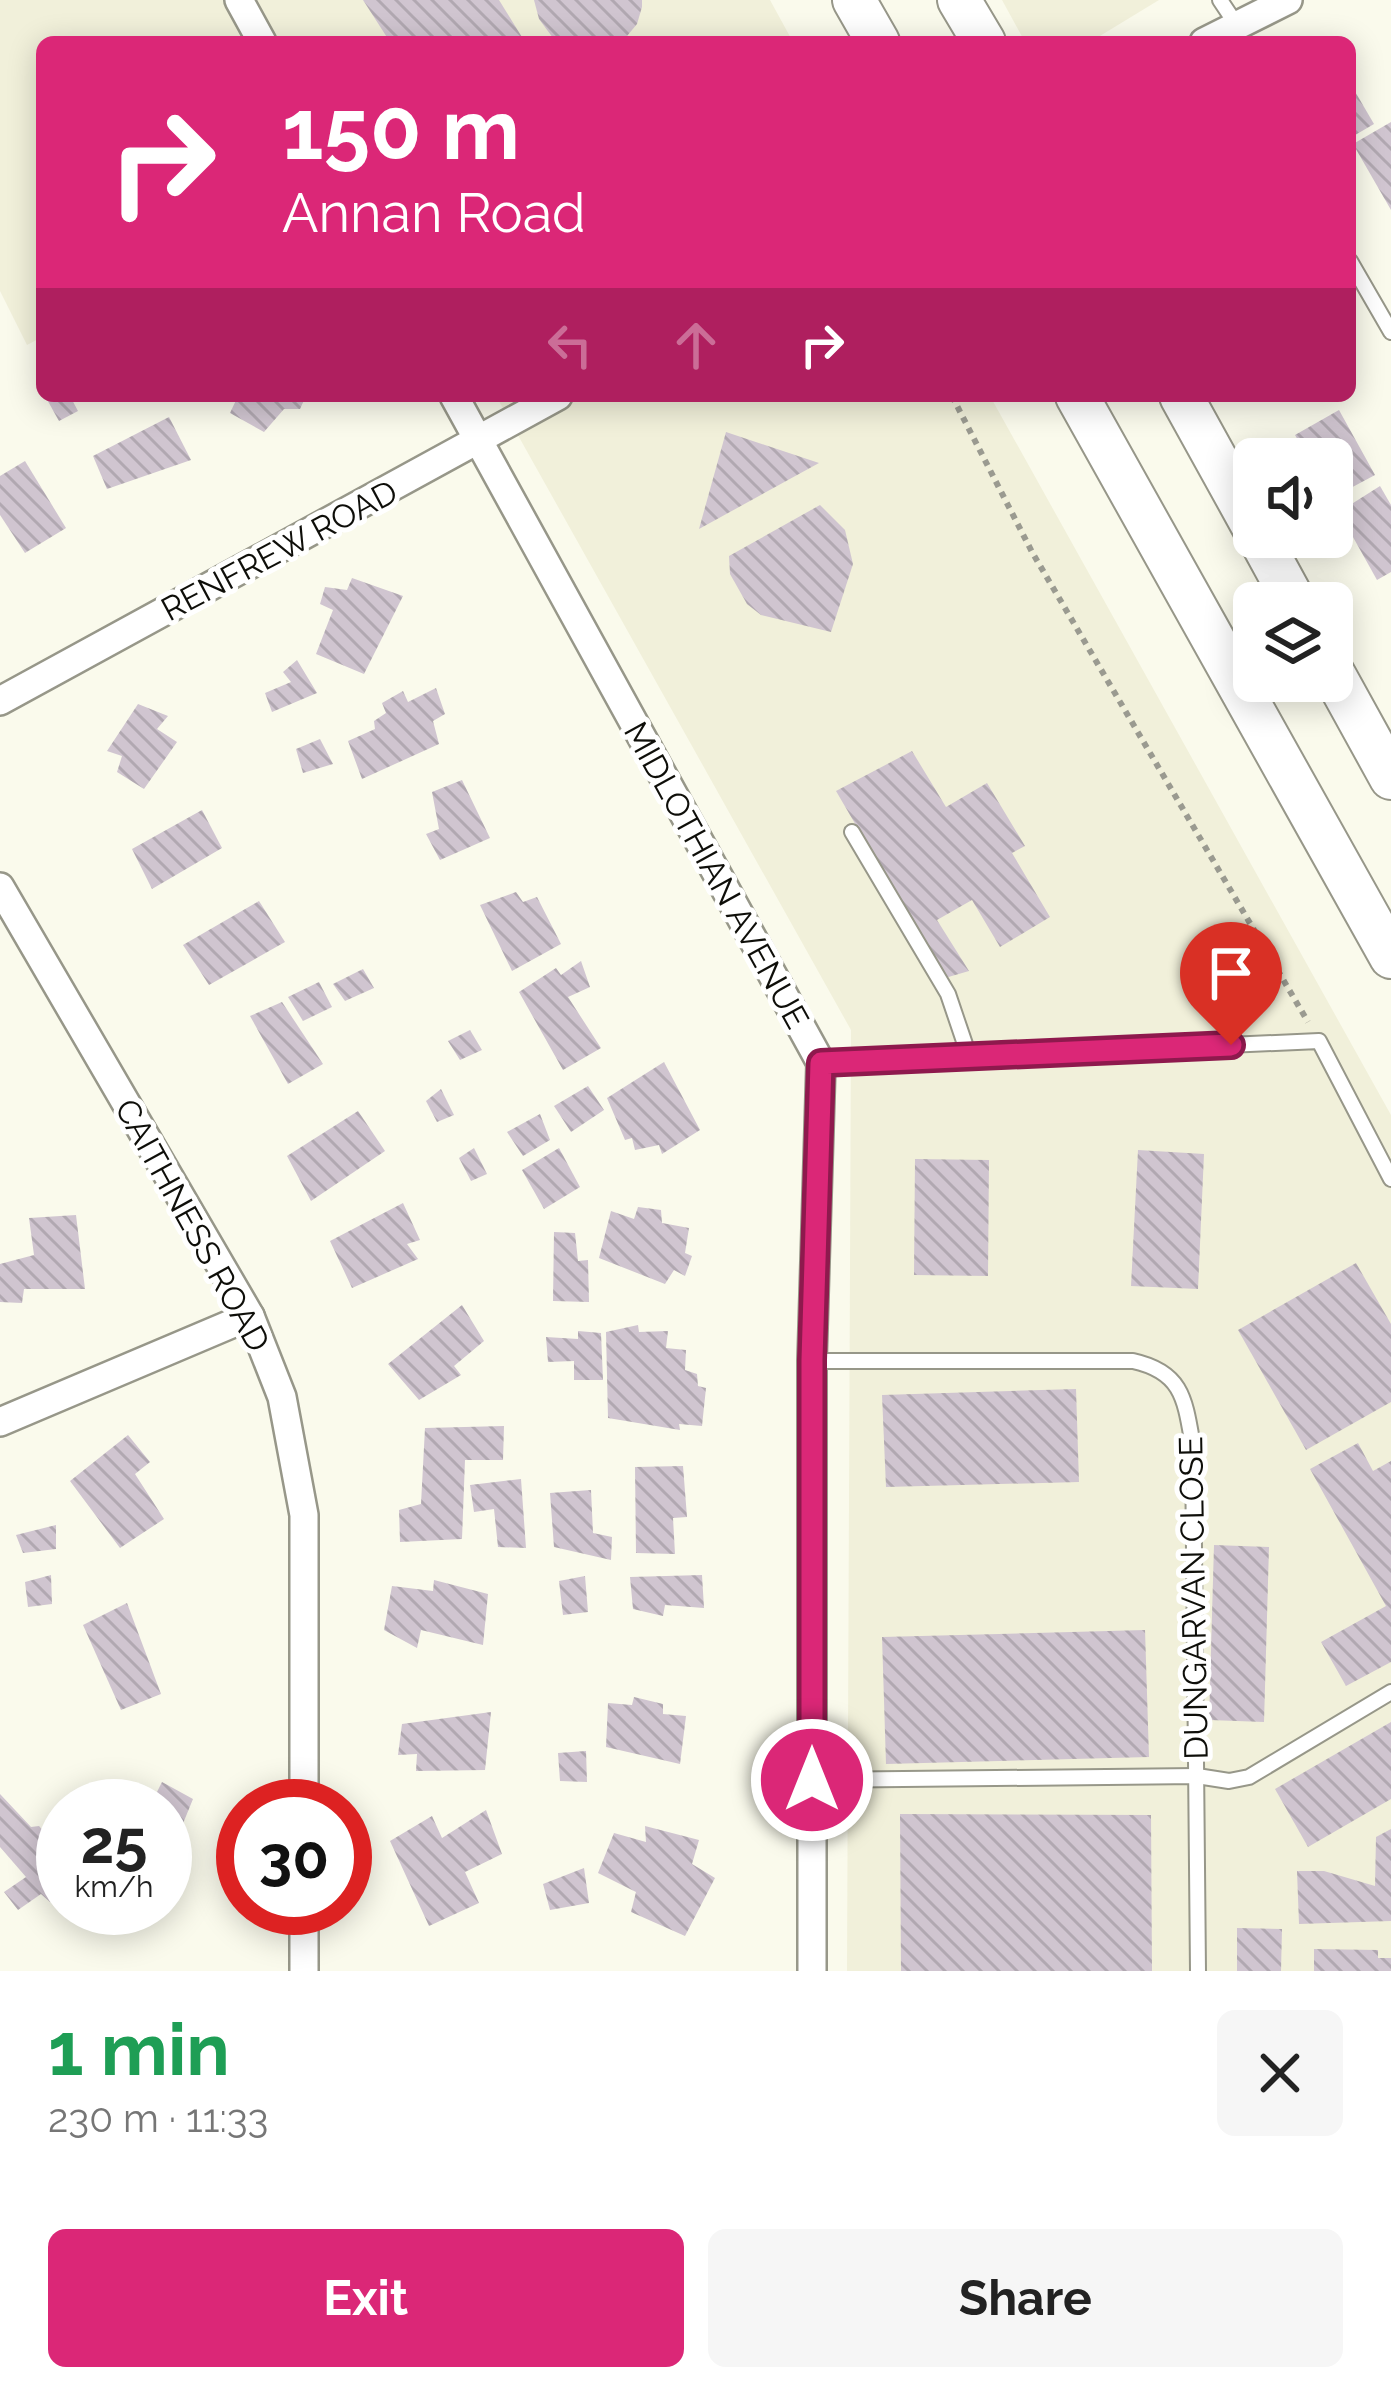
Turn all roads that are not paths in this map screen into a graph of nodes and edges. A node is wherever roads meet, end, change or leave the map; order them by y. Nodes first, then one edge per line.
1 (239, 0) edge
2 (854, 0) edge
3 (959, 0) edge
4 (1288, 0) edge
5 (1228, 12) edge
6 (259, 36) edge
7 (875, 36) edge
8 (980, 36) edge
9 (1209, 36) edge
10 (1356, 271) edge
11 (1391, 332) edge
12 (457, 402) edge
13 (548, 402) edge
14 (1080, 402) edge
15 (1184, 402) edge
16 (478, 442) junction
17 (1233, 490) edge
18 (0, 701) edge
19 (1349, 702) edge
20 (1391, 778) edge
21 (852, 832) dead end
22 (0, 887) edge
23 (1391, 957) edge
24 (969, 1056) junction
25 (821, 1063) junction
26 (1391, 1179) edge
27 (250, 1316) junction
28 (812, 1360) junction
29 (0, 1422) edge
30 (1391, 1692) edge
31 (1197, 1776) junction
32 (304, 1779) edge
33 (812, 1780) junction
34 (304, 1935) edge
35 (304, 1971) edge
36 (812, 1971) edge
37 (1198, 1971) edge

1 - 6 street
2 - 7 highway
3 - 8 highway
4 - 5 street
5 - 9 street
10 - 11 lane
12 - 16 street, MIDLOTHIAN AVENUE
13 - 16 street, RENFREW ROAD
14 - 23 highway
15 - 17 highway
16 - 18 street, RENFREW ROAD
16 - 25 street, MIDLOTHIAN AVENUE
19 - 20 highway
21 - 24 lane
22 - 27 street, CAITHNESS ROAD
24 - 25 lane
24 - 26 lane
25 - 28 street, MIDLOTHIAN AVENUE
27 - 29 street
27 - 32 street, CAITHNESS ROAD
28 - 31 lane, DUNGARVAN CLOSE
28 - 33 street, MIDLOTHIAN AVENUE
30 - 31 lane
31 - 33 lane
31 - 37 lane, DUNGARVAN CLOSE
33 - 36 street, MIDLOTHIAN AVENUE
34 - 35 street

